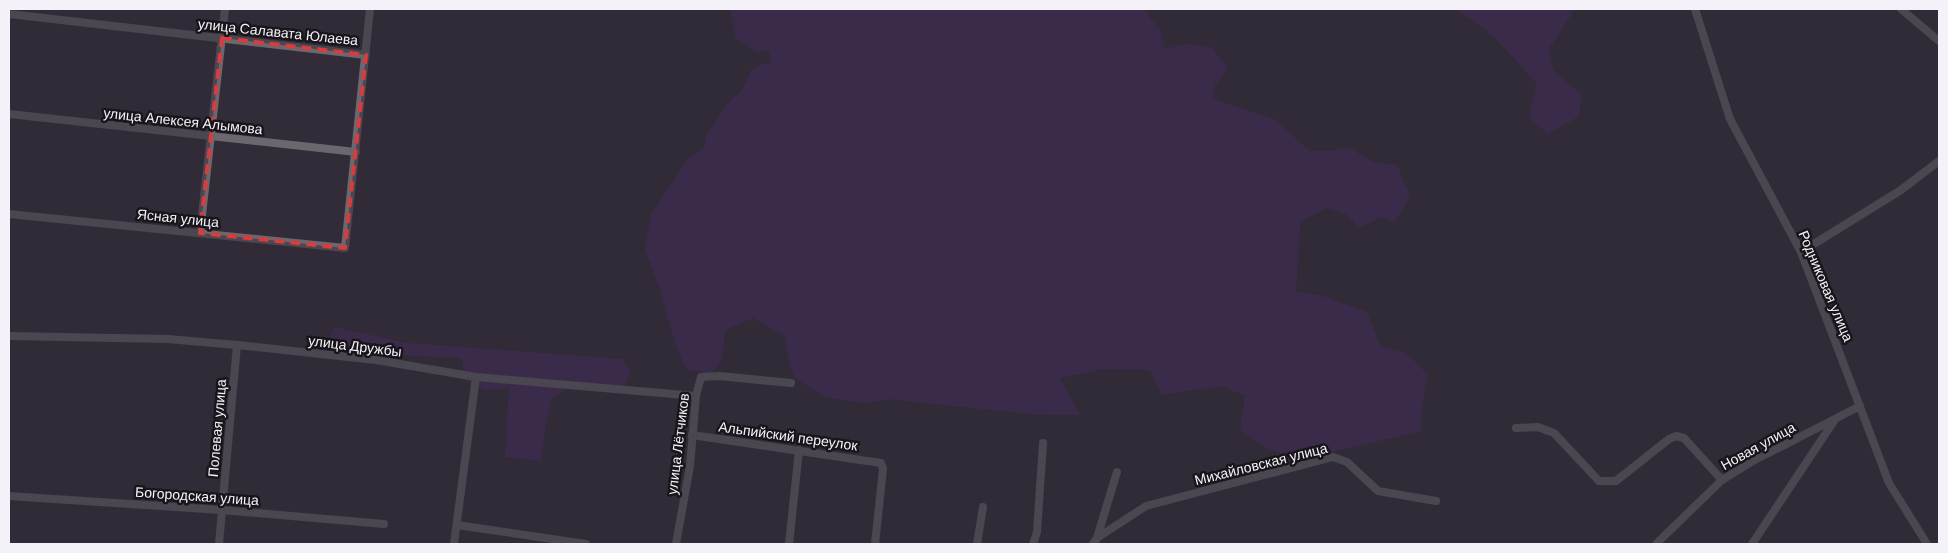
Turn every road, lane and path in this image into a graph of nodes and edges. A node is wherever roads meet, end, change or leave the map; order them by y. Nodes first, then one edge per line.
1 (225, 9) edge
2 (370, 9) edge
3 (1695, 9) edge
4 (1901, 9) edge
5 (9, 14) edge
6 (222, 38) junction
7 (1939, 41) edge
8 (366, 54) junction
9 (9, 114) edge
10 (209, 136) junction
11 (356, 152) junction
12 (1939, 161) edge
13 (9, 214) edge
14 (200, 233) junction
15 (1801, 252) junction
16 (9, 336) edge
17 (237, 345) junction
18 (476, 377) junction
19 (791, 383) dead end
20 (696, 396) junction
21 (1860, 406) junction
22 (1836, 419) junction
23 (1516, 428) dead end
24 (692, 435) junction
25 (1043, 443) dead end
26 (799, 450) junction
27 (1116, 472) dead end
28 (1722, 480) junction
29 (9, 496) edge
30 (1436, 501) dead end
31 (984, 507) dead end
32 (221, 510) junction
33 (384, 524) dead end
34 (457, 525) junction
35 (1095, 541) edge
36 (219, 544) edge
37 (454, 544) edge
38 (586, 544) edge
39 (676, 544) edge
40 (789, 544) edge
41 (875, 544) edge
42 (977, 544) edge
43 (1034, 544) edge
44 (1656, 544) edge
45 (1752, 544) edge
46 (1927, 544) edge

1 - 6 street
2 - 8 street
3 - 15 street, Родниковая улица
4 - 7 street
5 - 6 street, улица Салавата Юлаева
6 - 8 street, улица Салавата Юлаева
6 - 10 street
8 - 11 street
9 - 10 street, улица Алексея Алымова
10 - 11 street, улица Алексея Алымова
10 - 14 street
11 - 14 street, Ясная улица
12 - 15 street
13 - 14 street, Ясная улица
15 - 21 street, Родниковая улица
16 - 17 street, улица Дружбы
17 - 18 street, улица Дружбы
17 - 32 street, Полевая улица
18 - 20 street, улица Дружбы
18 - 34 street
19 - 20 street, улица Лётчиков
20 - 24 street, улица Лётчиков
21 - 22 street, Новая улица
21 - 46 street, Родниковая улица
22 - 28 street, Новая улица
22 - 45 street
23 - 28 street
24 - 26 street, Альпийский переулок
24 - 39 street, улица Лётчиков
25 - 43 street
26 - 40 street
26 - 41 street, Альпийский переулок
27 - 35 street
28 - 44 street, Новая улица
29 - 32 street, Богородская улица
30 - 35 street, Михайловская улица
31 - 42 street
32 - 33 street, Богородская улица
32 - 36 street, Полевая улица
34 - 37 street
34 - 38 street

